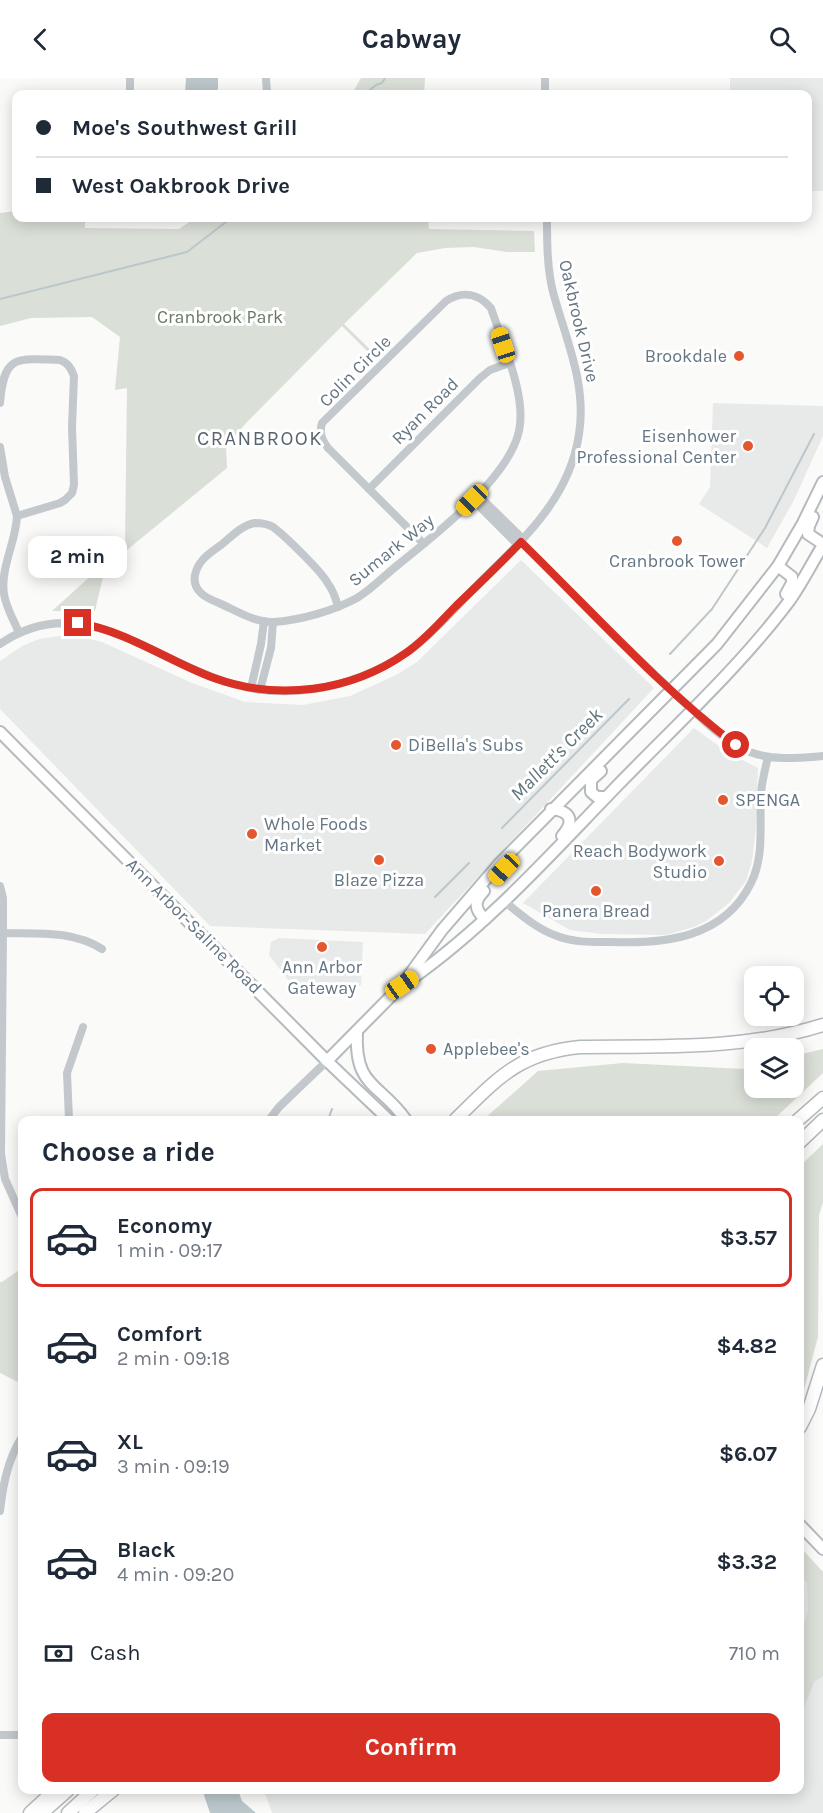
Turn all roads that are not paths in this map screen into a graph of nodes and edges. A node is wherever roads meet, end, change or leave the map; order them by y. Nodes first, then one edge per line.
1 (547, 222) edge
2 (509, 363) junction
3 (0, 403) edge
4 (0, 447) edge
5 (823, 482) edge
6 (369, 489) junction
7 (823, 495) edge
8 (474, 497) junction
9 (17, 516) junction
10 (521, 542) junction
11 (424, 544) junction
12 (823, 545) edge
13 (778, 566) junction
14 (338, 606) junction
15 (264, 621) junction
16 (273, 622) junction
17 (19, 633) junction
18 (0, 644) edge
19 (740, 660) junction
20 (251, 688) junction
21 (671, 689) junction
22 (260, 690) junction
23 (693, 710) junction
24 (641, 722) junction
25 (0, 732) edge
26 (823, 756) edge
27 (768, 757) junction
28 (606, 797) junction
29 (551, 809) junction
30 (535, 829) junction
31 (519, 885) junction
32 (0, 886) edge
33 (504, 901) junction
34 (485, 919) junction
35 (3, 933) junction
36 (102, 949) dead end
37 (402, 985) junction
38 (823, 1025) edge
39 (83, 1027) dead end
40 (357, 1031) junction
41 (327, 1061) junction
42 (823, 1098) edge
43 (69, 1116) edge
44 (272, 1116) edge
45 (385, 1116) edge
46 (402, 1116) edge
47 (459, 1116) edge
48 (803, 1116) edge
49 (823, 1120) edge
50 (804, 1138) edge
51 (18, 1208) edge
52 (823, 1365) edge
53 (804, 1419) edge
54 (18, 1444) edge
55 (0, 1511) edge
56 (804, 1529) edge
57 (823, 1549) edge
58 (0, 1735) edge
59 (18, 1735) edge
60 (51, 1794) edge
61 (63, 1794) edge
62 (89, 1794) edge
63 (108, 1794) edge
64 (30, 1813) edge
65 (42, 1813) edge
66 (68, 1813) edge
67 (85, 1813) edge

1 - 10 street, Oakbrook Drive
2 - 6 street, Ryan Road
2 - 6 street, Colin Circle
2 - 8 street, Sumark Way
3 - 9 street
4 - 9 street
5 - 13 main road
6 - 11 street, Colin Circle
7 - 12 main road
8 - 10 street
8 - 11 street, Sumark Way
9 - 17 street
10 - 21 street
10 - 22 street, Oakbrook Drive
11 - 14 street, Sumark Way
12 - 19 main road
13 - 19 main road
13 - 21 main road
14 - 15 street, Sumark Way
14 - 16 street, Sumark Way
15 - 16 street, Sumark Way
15 - 20 street
16 - 22 street
17 - 18 street, Oakbrook Drive
17 - 20 street, Oakbrook Drive
19 - 23 main road
20 - 22 street, Oakbrook Drive
21 - 23 street
21 - 24 main road
23 - 27 street
23 - 28 main road
24 - 28 main road
24 - 29 main road
25 - 41 main road, Ann Arbor-Saline Road
26 - 27 street
27 - 33 street
28 - 31 main road
29 - 30 main road
29 - 31 main road
30 - 34 main road
30 - 37 main road
31 - 33 main road
32 - 35 street
33 - 34 main road
34 - 37 main road
35 - 36 street
35 - 51 street
37 - 40 main road
38 - 47 highway
39 - 43 street
40 - 41 main road
40 - 46 main road
41 - 44 street
41 - 45 main road, Ann Arbor-Saline Road
42 - 48 highway
49 - 50 highway
52 - 53 highway
54 - 55 street
56 - 57 main road
58 - 59 street
60 - 64 highway
61 - 65 highway
62 - 66 highway
63 - 67 highway

